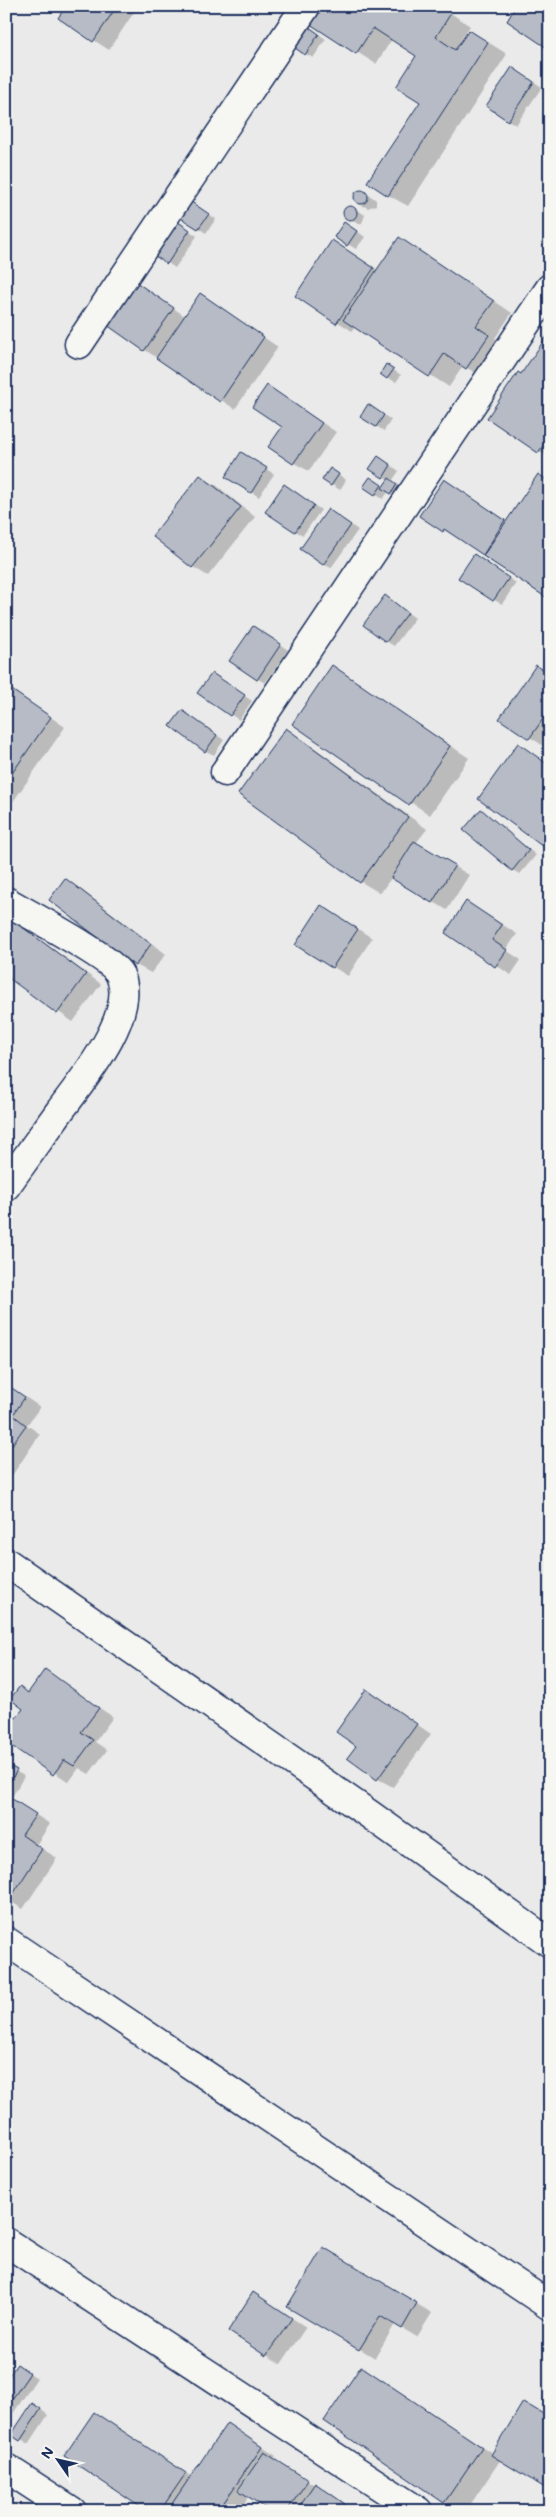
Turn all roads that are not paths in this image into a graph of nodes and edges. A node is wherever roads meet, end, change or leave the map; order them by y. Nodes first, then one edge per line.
1 (306, 6) edge
2 (550, 288) edge
3 (79, 344) dead end
4 (225, 772) dead end
5 (6, 901) edge
6 (6, 1186) edge
7 (6, 1562) edge
8 (6, 1941) edge
9 (550, 1943) edge
10 (6, 2242) edge
11 (550, 2306) edge
12 (6, 2468) edge
13 (72, 2511) edge
14 (418, 2511) edge

1 - 3 street
2 - 4 street
5 - 6 street
7 - 9 street
8 - 11 street
10 - 14 street
12 - 13 street

